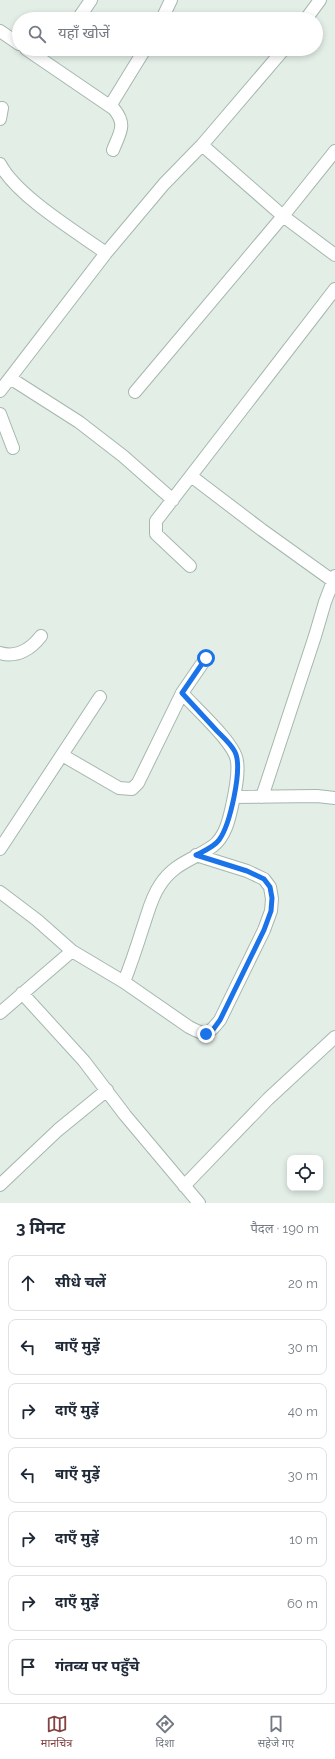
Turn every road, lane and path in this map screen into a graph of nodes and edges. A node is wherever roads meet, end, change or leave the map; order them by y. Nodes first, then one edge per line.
1 (91, 0) edge
2 (172, 0) edge
3 (320, 0) edge
4 (83, 12) edge
5 (166, 12) edge
6 (311, 12) edge
7 (0, 31) edge
8 (12, 39) edge
9 (36, 56) edge
10 (141, 56) edge
11 (278, 56) edge
12 (110, 106) junction
13 (202, 145) junction
14 (113, 150) dead end
15 (335, 151) edge
16 (0, 164) edge
17 (283, 216) junction
18 (106, 253) junction
19 (335, 255) edge
20 (335, 289) edge
21 (10, 378) junction
22 (0, 391) edge
23 (135, 392) dead end
24 (0, 414) edge
25 (13, 448) dead end
26 (191, 476) junction
27 (172, 500) junction
28 (190, 566) dead end
29 (334, 579) edge
30 (41, 636) dead end
31 (0, 653) edge
32 (206, 658) dead end
33 (182, 693) junction
34 (100, 697) dead end
35 (62, 755) junction
36 (234, 797) junction
37 (262, 797) junction
38 (335, 798) edge
39 (0, 849) edge
40 (196, 855) junction
41 (0, 892) edge
42 (72, 951) junction
43 (124, 982) junction
44 (22, 993) junction
45 (0, 1013) edge
46 (335, 1037) edge
47 (107, 1090) junction
48 (0, 1185) edge
49 (184, 1186) junction
50 (199, 1203) edge

1 - 4 street
2 - 5 street
3 - 6 street
7 - 8 street
9 - 12 street
10 - 12 street
11 - 13 street
12 - 14 street
13 - 17 street
13 - 18 street
15 - 17 street
16 - 18 street
17 - 19 street
17 - 23 street
18 - 21 street
20 - 26 street
21 - 22 street
21 - 27 street
24 - 25 street
26 - 27 street
26 - 29 street
27 - 28 street
29 - 37 street
30 - 31 street
32 - 33 street
33 - 35 street
33 - 36 street
34 - 35 street
35 - 39 street
36 - 37 street
36 - 40 street
37 - 38 street
40 - 43 street
40 - 43 street
41 - 42 street
42 - 43 street
42 - 44 street
44 - 45 street
44 - 47 street
46 - 49 street
47 - 48 street
47 - 49 street
49 - 50 street

